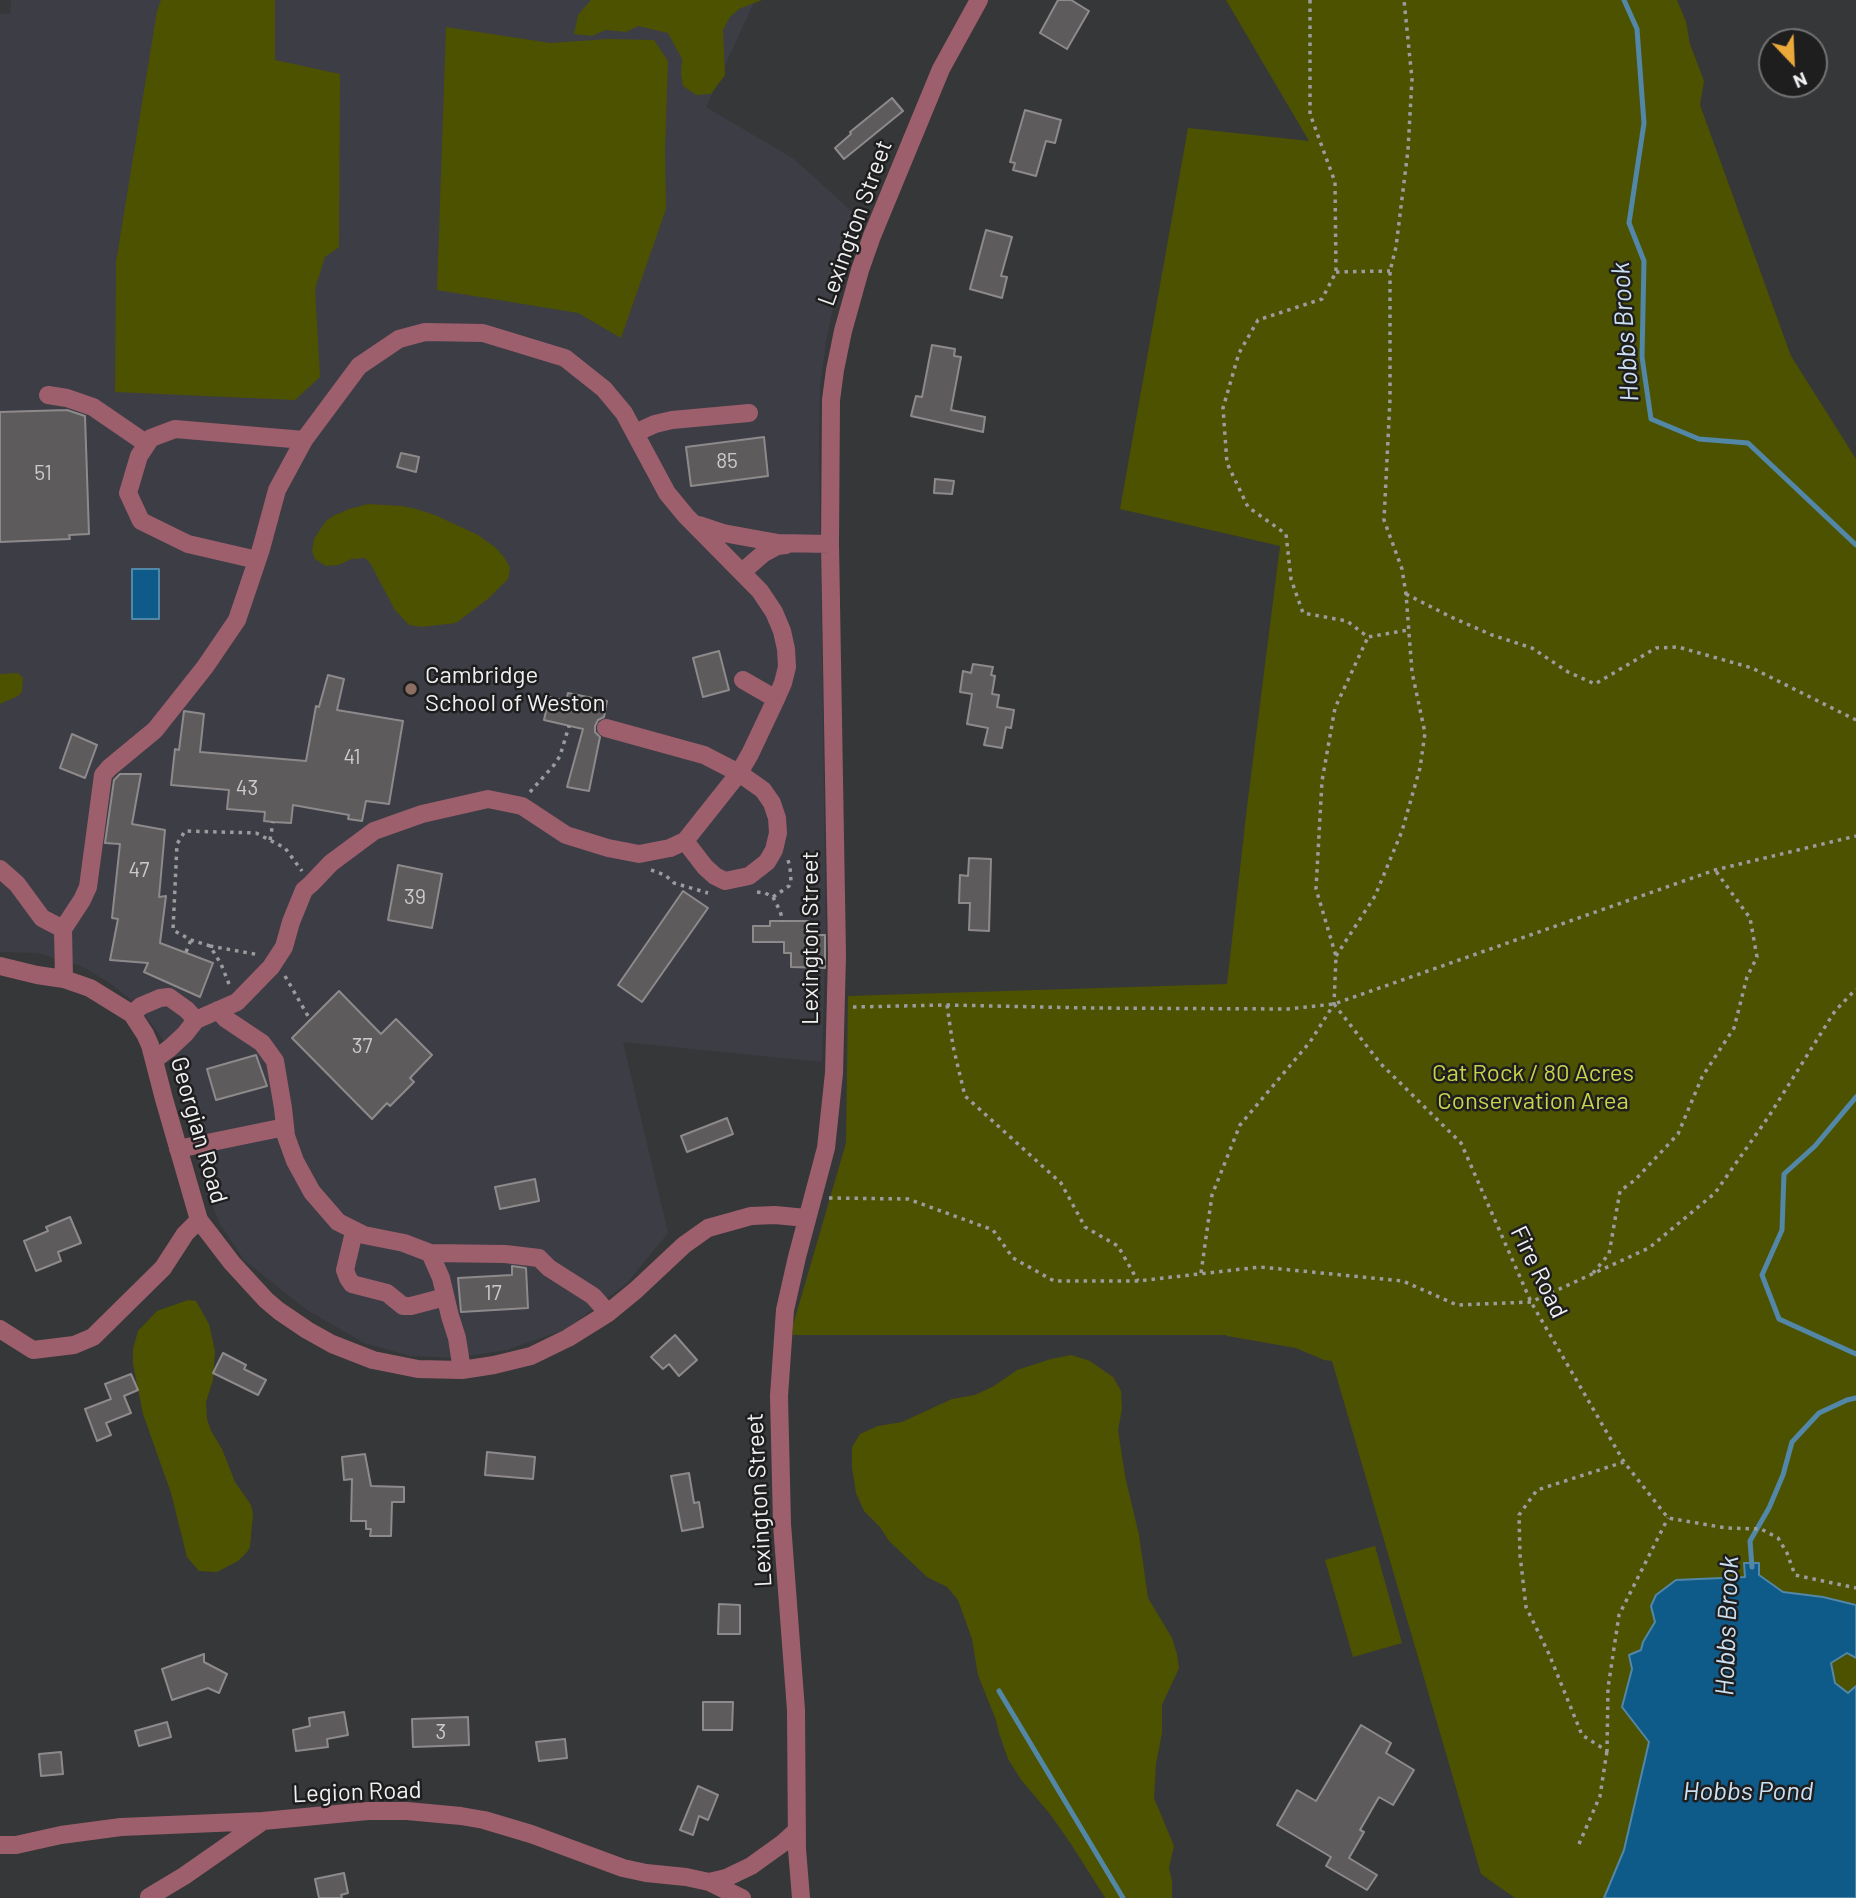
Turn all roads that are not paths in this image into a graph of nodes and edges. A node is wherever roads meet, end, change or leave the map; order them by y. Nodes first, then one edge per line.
1 (979, 0) edge
2 (48, 395) dead end
3 (749, 412) dead end
4 (635, 433) junction
5 (304, 440) junction
6 (147, 444) junction
7 (692, 523) junction
8 (789, 544) junction
9 (830, 544) junction
10 (257, 560) junction
11 (742, 572) junction
12 (743, 680) dead end
13 (776, 699) junction
14 (606, 729) dead end
15 (739, 773) junction
16 (685, 841) junction
17 (0, 869) edge
18 (63, 929) junction
19 (0, 966) edge
20 (64, 979) junction
21 (218, 1010) junction
22 (132, 1014) junction
23 (196, 1020) junction
24 (154, 1060) junction
25 (285, 1127) junction
26 (178, 1149) junction
27 (806, 1218) junction
28 (199, 1220) junction
29 (354, 1232) junction
30 (430, 1253) junction
31 (445, 1297) junction
32 (608, 1313) junction
33 (0, 1329) edge
34 (462, 1370) junction
35 (264, 1821) junction
36 (796, 1831) junction
37 (0, 1845) edge
38 (709, 1882) junction
39 (149, 1897) edge
40 (743, 1898) edge
41 (801, 1898) edge

1 - 9 street, Lexington Street
2 - 6 street
3 - 4 street
4 - 5 street
4 - 7 street
5 - 6 street
5 - 10 street
6 - 10 street
7 - 8 street
7 - 11 street
8 - 9 street
8 - 11 street
9 - 27 street, Lexington Street
10 - 18 street
11 - 13 street
12 - 13 street
13 - 15 street
14 - 15 street
15 - 16 street
15 - 16 street
16 - 21 street
17 - 18 street
18 - 20 street
19 - 20 street, Georgian Road
20 - 22 street, Georgian Road
21 - 23 street
21 - 25 street
22 - 23 street
22 - 24 street, Georgian Road
23 - 24 street
24 - 26 street, Georgian Road
25 - 26 street
25 - 29 street
26 - 28 street, Georgian Road
27 - 32 street, Georgian Road
27 - 36 street, Lexington Street
28 - 33 street
28 - 34 street, Georgian Road
29 - 30 street
29 - 31 street
30 - 31 street
30 - 32 street
31 - 34 street
32 - 34 street, Georgian Road
35 - 37 street, Legion Road
35 - 38 street, Legion Road
35 - 39 street
36 - 38 street, Legion Road
36 - 41 street, Lexington Street
38 - 40 street, Legion Road

